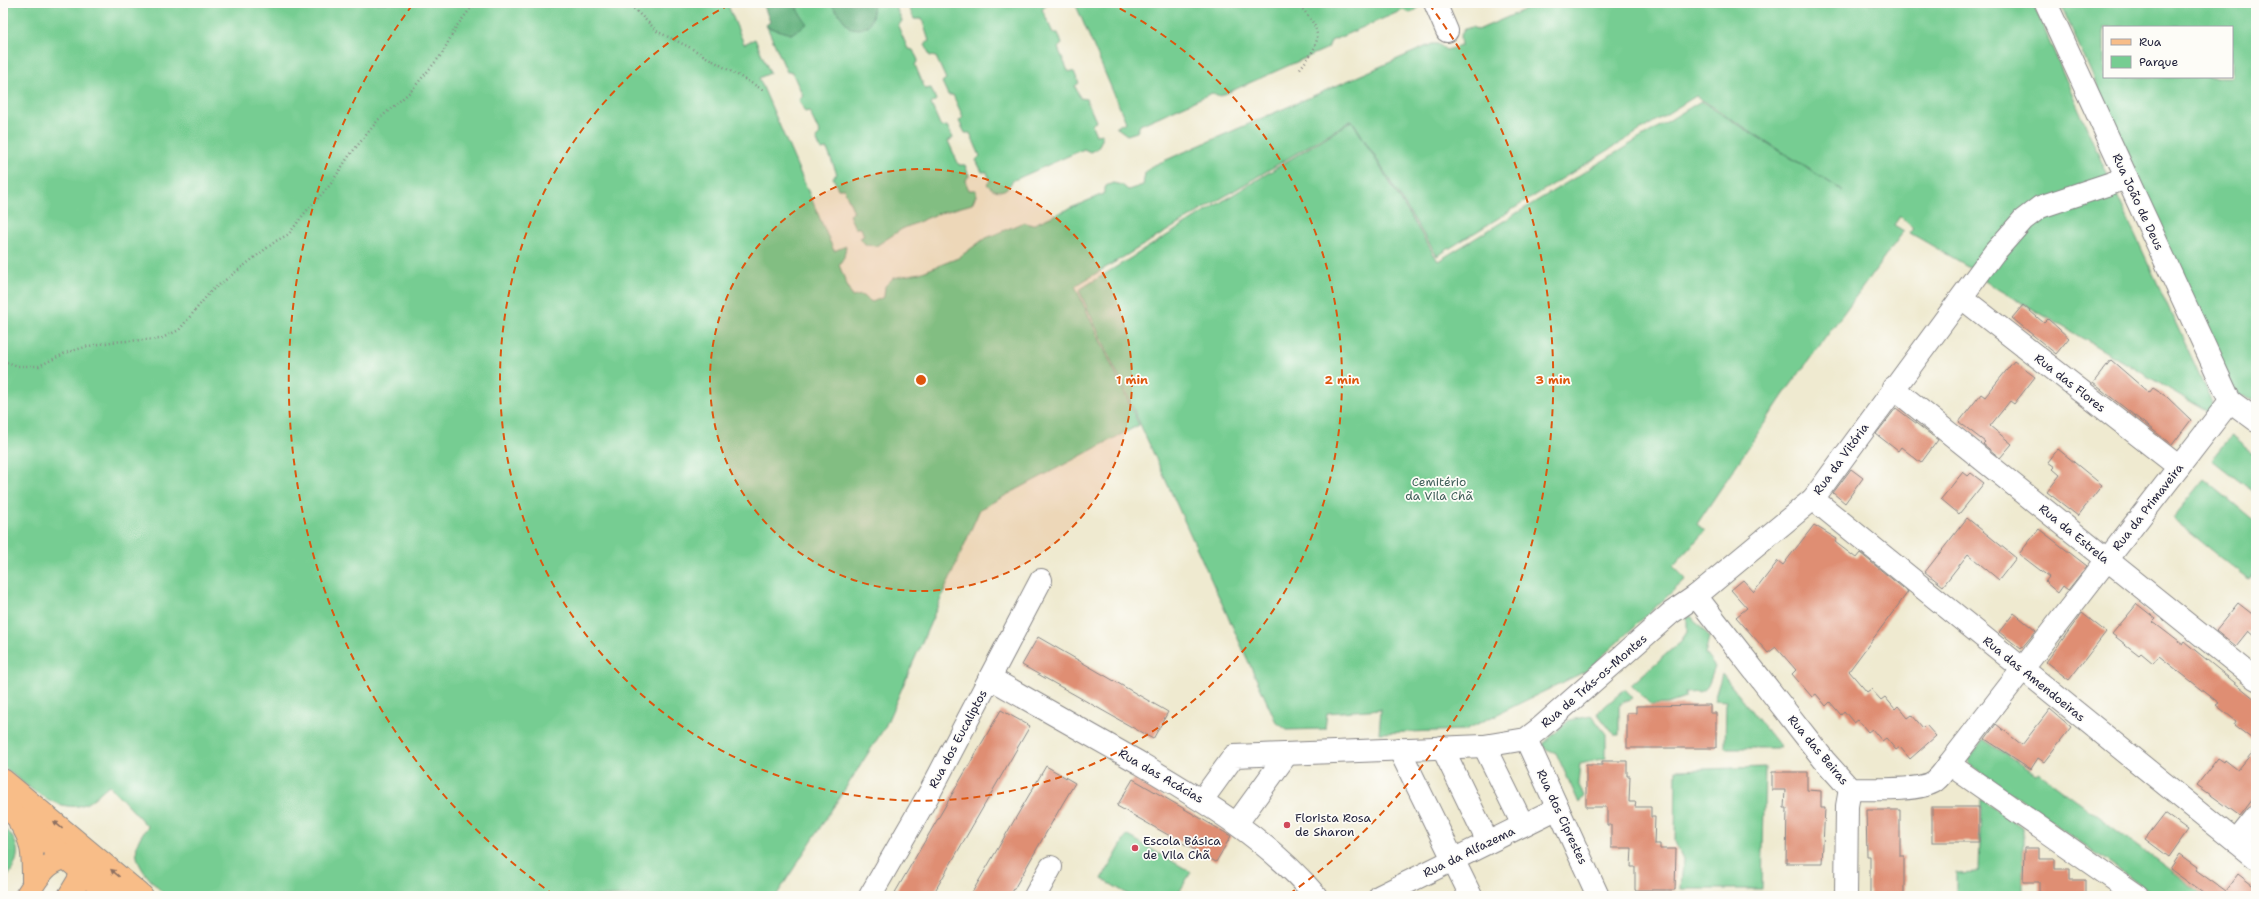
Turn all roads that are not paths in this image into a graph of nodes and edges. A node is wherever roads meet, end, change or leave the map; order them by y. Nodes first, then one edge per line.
1 (1435, 3) edge
2 (2046, 3) edge
3 (1447, 31) dead end
4 (2127, 178) junction
5 (1962, 298) junction
6 (1893, 388) junction
7 (2230, 401) junction
8 (2256, 420) edge
9 (2179, 467) junction
10 (1813, 499) junction
11 (2107, 560) junction
12 (1041, 580) dead end
13 (1696, 596) junction
14 (2023, 669) junction
15 (990, 678) junction
16 (2256, 679) edge
17 (1526, 738) junction
18 (1484, 746) junction
19 (1442, 747) junction
20 (1399, 749) junction
21 (1287, 754) junction
22 (1950, 764) junction
23 (3, 780) edge
24 (1850, 789) junction
25 (1202, 800) junction
26 (1558, 808) junction
27 (8, 810) edge
28 (2256, 817) edge
29 (1237, 823) junction
30 (1523, 825) junction
31 (1488, 842) junction
32 (2236, 842) junction
33 (2256, 858) edge
34 (79, 859) junction
35 (1453, 859) junction
36 (1051, 867) dead end
37 (29, 890) edge
38 (69, 896) edge
39 (111, 896) edge
40 (142, 896) edge
41 (870, 896) edge
42 (1035, 896) edge
43 (1316, 896) edge
44 (1380, 896) edge
45 (1471, 896) edge
46 (1598, 896) edge
47 (1846, 896) edge
48 (2138, 896) edge

1 - 3 street
2 - 4 street, Rua João de Deus
4 - 5 street, Rua da Vitória
4 - 7 street, Rua João de Deus
5 - 6 street, Rua da Vitória
5 - 9 street, Rua das Flores
6 - 10 street, Rua da Vitória
6 - 11 street, Rua da Estrela
7 - 8 street
7 - 9 street, Rua da Primaveira
9 - 11 street, Rua da Primaveira
10 - 13 street, Rua da Vitória
10 - 14 street, Rua das Amendoeiras
11 - 14 street, Rua da Primaveira
11 - 16 street, Rua da Estrela
12 - 15 street, Rua dos Eucaliptos
13 - 17 street, Rua de Trás-os-Montes
13 - 24 street, Rua das Beiras
14 - 22 street, Rua da Primaveira
14 - 32 street, Rua das Amendoeiras
15 - 25 street, Rua das Acácias
15 - 41 street, Rua dos Eucaliptos
17 - 18 street, Rua de Trás-os-Montes
17 - 26 street, Rua dos Ciprestes
18 - 19 street, Rua de Trás-os-Montes
18 - 30 street
19 - 20 street, Rua de Trás-os-Montes
19 - 31 street
20 - 21 street, Rua de Trás-os-Montes
20 - 35 street
21 - 25 street, Rua de Trás-os-Montes
21 - 29 street
22 - 24 street, Rua das Beiras
22 - 48 street
34 -> 23 main road
24 - 47 street
25 - 29 street, Rua das Acácias
26 - 30 street, Rua da Alfazema
26 - 46 street, Rua dos Ciprestes
27 - 34 main road
27 - 37 main road
28 - 32 street
29 - 43 street, Rua das Acácias
30 - 31 street, Rua da Alfazema
31 - 35 street, Rua da Alfazema
32 - 33 street, Rua das Amendoeiras
34 - 37 main road
34 - 38 main road
34 - 39 main road
40 -> 34 main road
35 - 44 street, Rua da Alfazema
35 - 45 street
36 - 42 street

